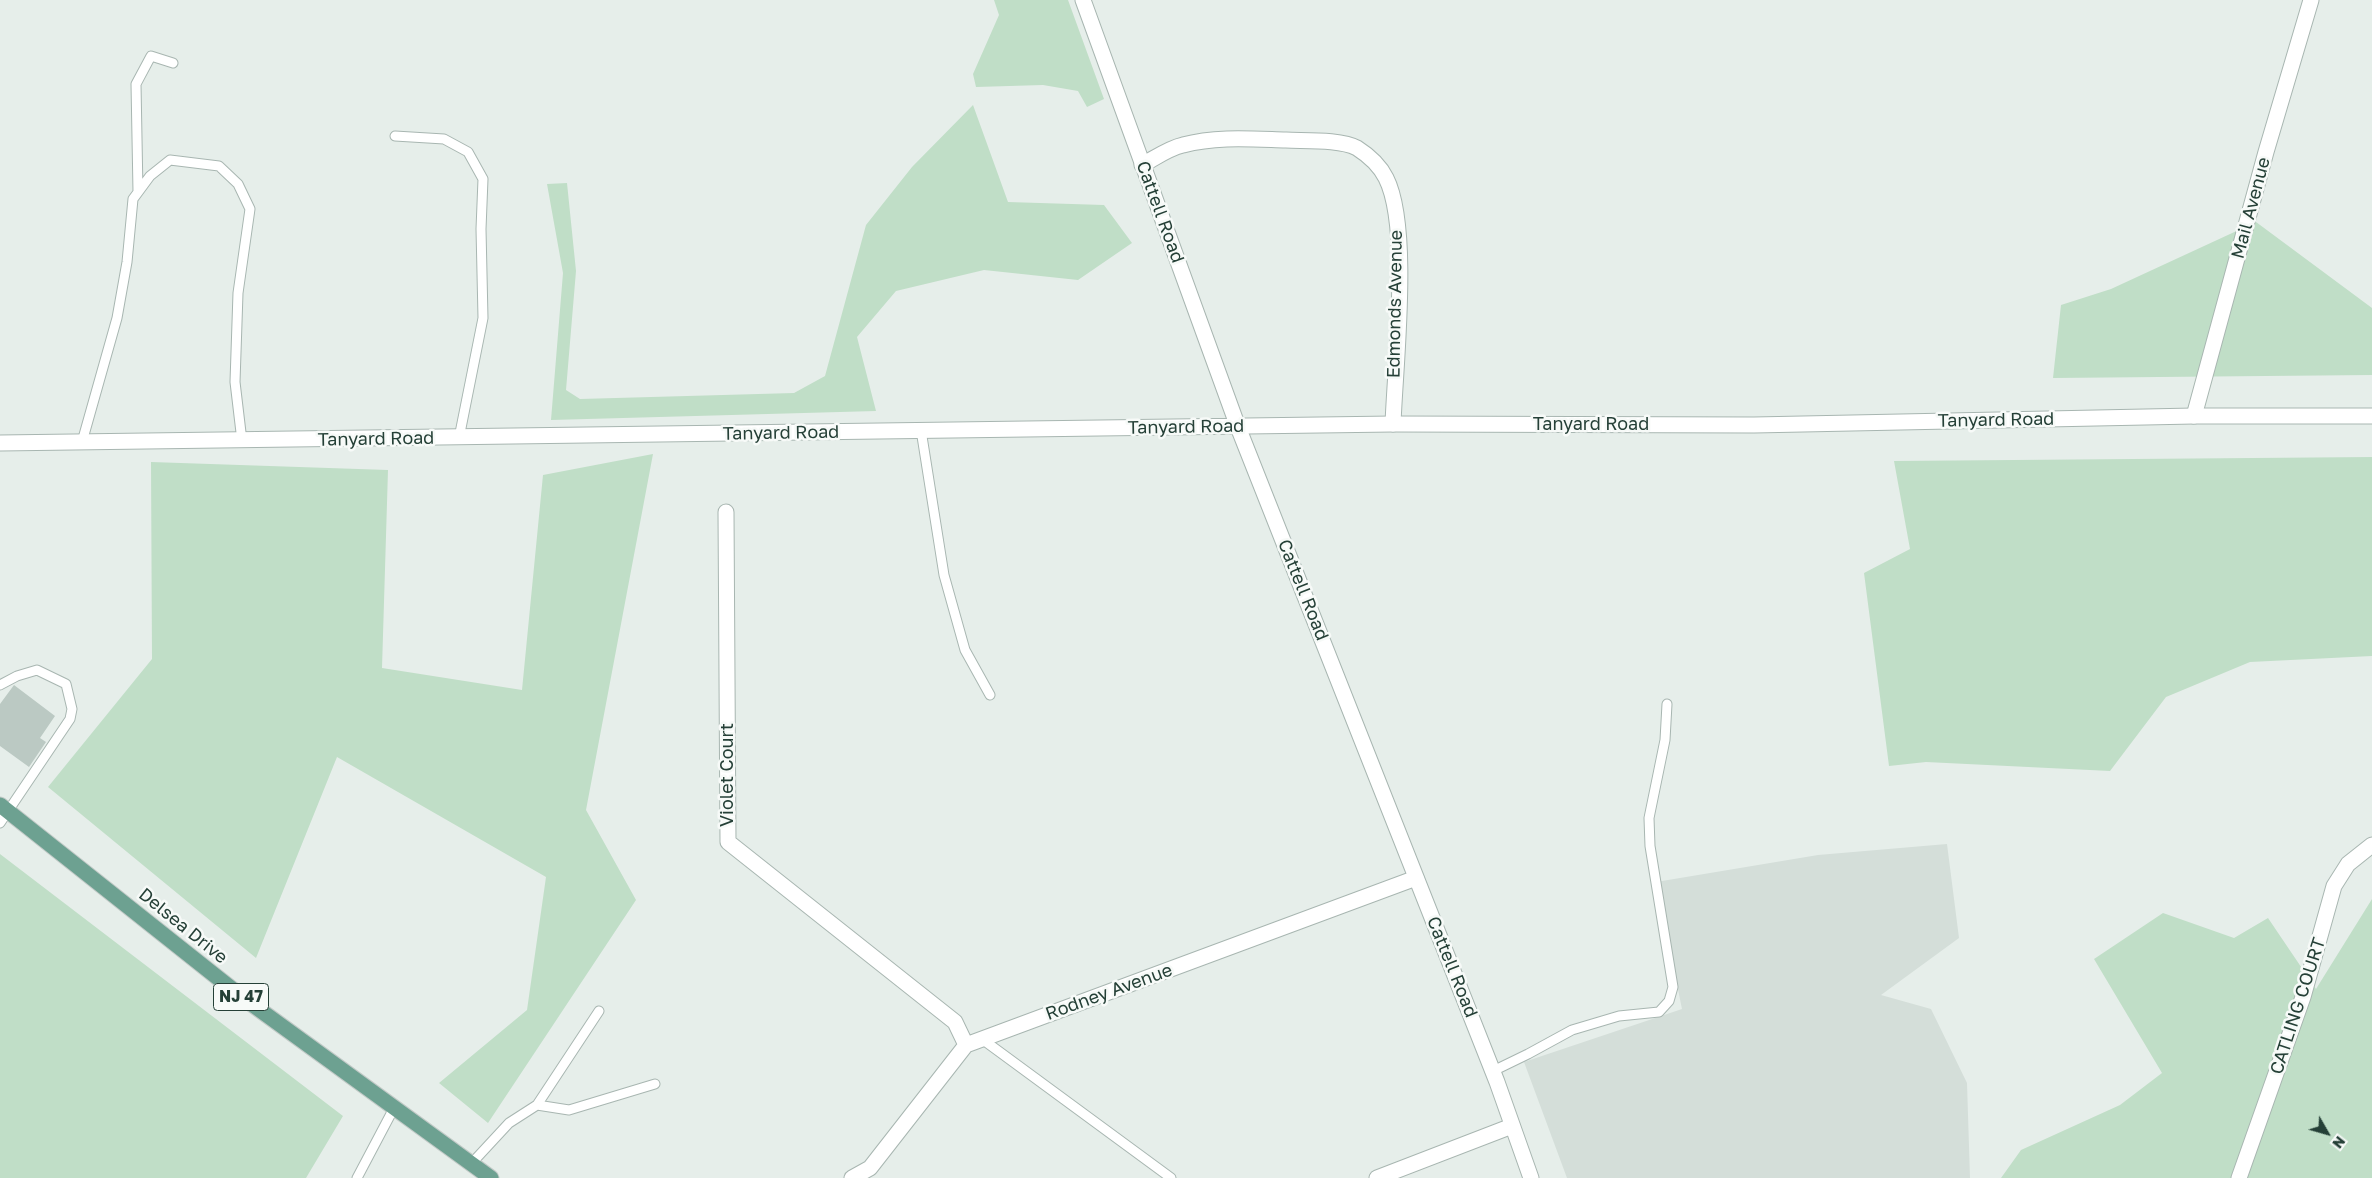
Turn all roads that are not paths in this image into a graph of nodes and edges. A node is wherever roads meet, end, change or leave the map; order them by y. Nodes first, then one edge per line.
1 (1082, 0) edge
2 (2311, 0) edge
3 (173, 63) dead end
4 (395, 136) dead end
5 (1142, 165) junction
6 (138, 192) junction
7 (2194, 416) junction
8 (2372, 416) edge
9 (1393, 424) junction
10 (1238, 427) junction
11 (921, 430) junction
12 (460, 438) junction
13 (242, 441) junction
14 (82, 442) junction
15 (0, 443) edge
16 (726, 512) dead end
17 (0, 685) edge
18 (990, 695) dead end
19 (1667, 704) dead end
20 (3, 813) edge
21 (2372, 845) edge
22 (1416, 878) junction
23 (599, 1010) dead end
24 (982, 1039) junction
25 (966, 1045) junction
26 (1493, 1070) junction
27 (655, 1084) dead end
28 (537, 1104) junction
29 (394, 1108) junction
30 (1512, 1126) junction
31 (472, 1164) junction
32 (357, 1178) edge
33 (491, 1178) edge
34 (852, 1178) edge
35 (1170, 1178) edge
36 (1377, 1178) edge
37 (1531, 1178) edge
38 (2239, 1178) edge

1 - 5 street, Cattell Road
2 - 7 street, Mail Avenue
3 - 6 lane
4 - 12 lane
5 - 9 street, Edmonds Avenue
5 - 10 street, Cattell Road
6 - 13 lane
6 - 14 lane
7 - 8 street, Tanyard Road
7 - 9 street, Tanyard Road
9 - 10 street, Tanyard Road
10 - 11 street, Tanyard Road
10 - 22 street, Cattell Road
11 - 12 street, Tanyard Road
11 - 18 lane
12 - 13 street, Tanyard Road
13 - 14 street, Tanyard Road
14 - 15 street, Tanyard Road
16 - 25 street, Violet Court
17 - 20 lane
19 - 26 lane
20 - 29 main road, Delsea Drive / NJ 47
21 - 38 street, CATLING COURT
22 - 24 street, Rodney Avenue
22 - 26 street, Cattell Road
23 - 28 lane
24 - 25 street, Rodney Avenue
24 - 35 lane
25 - 34 street
26 - 30 street, Cattell Road
27 - 28 lane
28 - 31 lane
29 - 31 main road, Delsea Drive / NJ 47
29 - 32 lane
30 - 36 street
30 - 37 street, Cattell Road
31 - 33 main road, Delsea Drive / NJ 47

